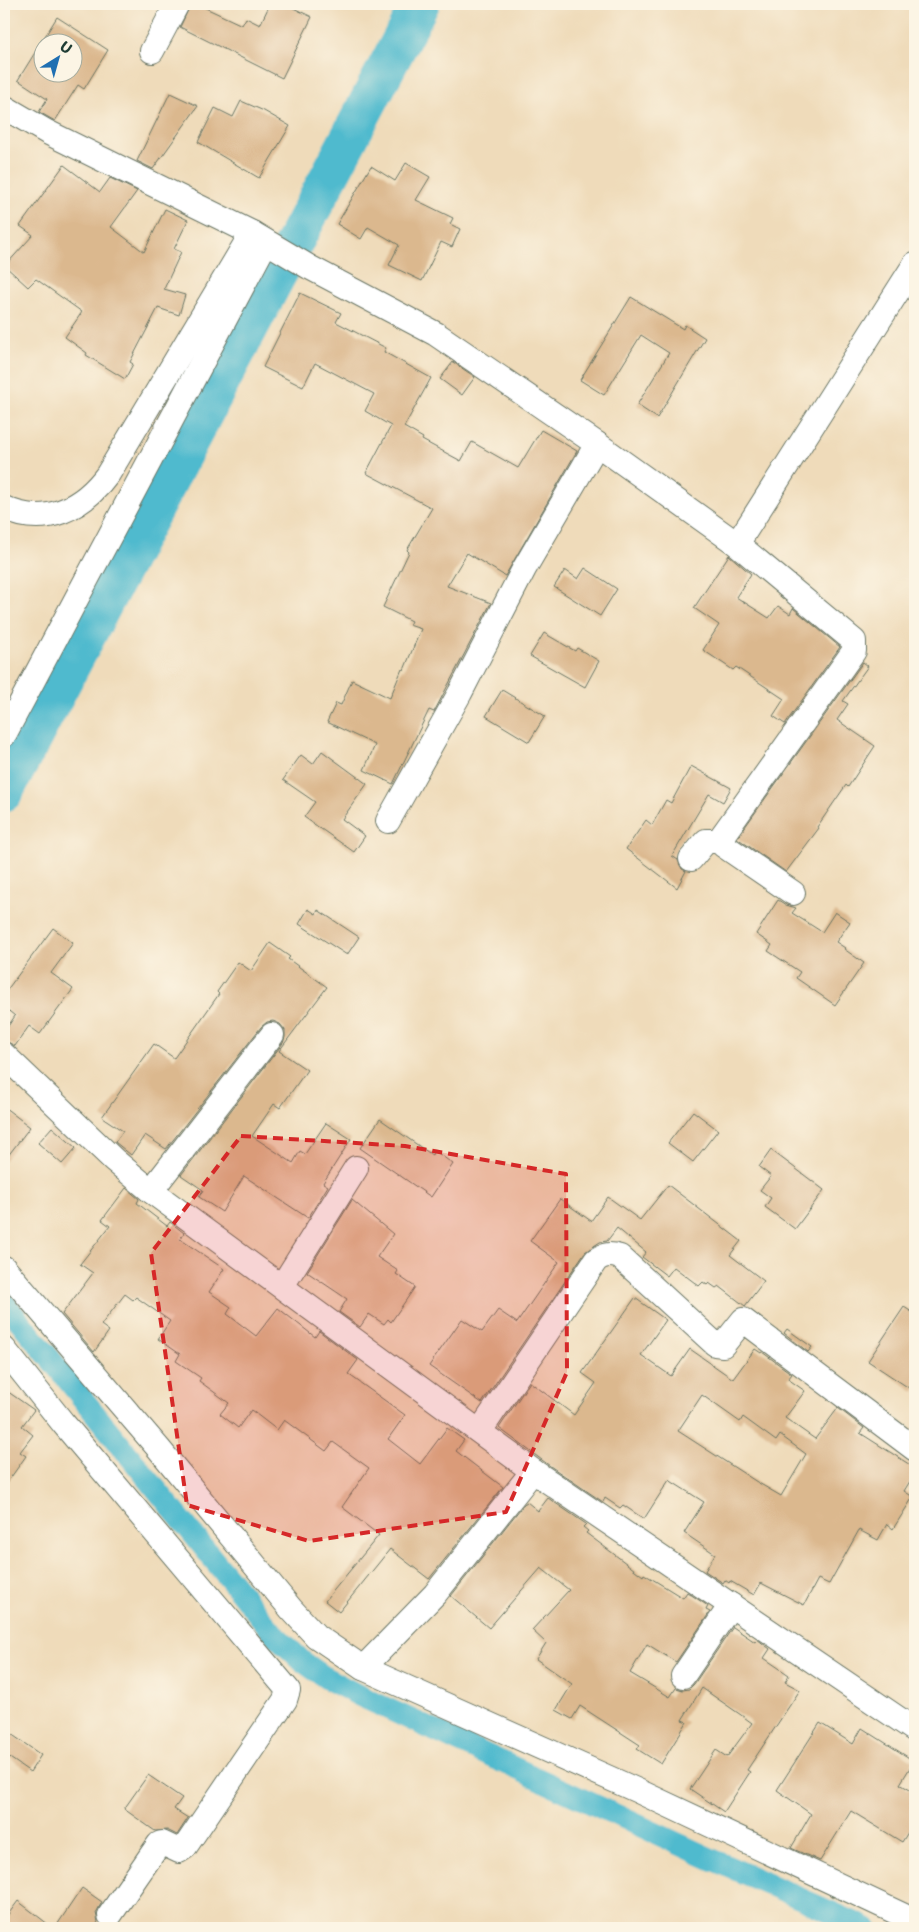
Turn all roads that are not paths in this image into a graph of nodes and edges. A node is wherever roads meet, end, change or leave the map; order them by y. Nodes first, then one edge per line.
1 (177, 4) edge
2 (152, 50) dead end
3 (4, 107) edge
4 (266, 242) junction
5 (915, 264) edge
6 (597, 444) junction
7 (4, 508) edge
8 (737, 544) junction
9 (4, 735) edge
10 (388, 821) dead end
11 (721, 841) junction
12 (691, 859) dead end
13 (792, 893) dead end
14 (272, 1035) dead end
15 (4, 1055) edge
16 (356, 1168) dead end
17 (151, 1191) junction
18 (4, 1268) edge
19 (282, 1286) junction
20 (4, 1349) edge
21 (480, 1430) junction
22 (915, 1449) edge
23 (533, 1470) junction
24 (731, 1605) junction
25 (363, 1668) junction
26 (683, 1676) dead end
27 (915, 1730) edge
28 (110, 1915) dead end
29 (915, 1921) edge

1 - 2 street
3 - 4 street
4 - 6 street
4 - 7 street
4 - 9 street
5 - 8 street
6 - 8 street
6 - 10 street
8 - 11 street
11 - 12 street
11 - 13 street
14 - 17 street
15 - 17 street
16 - 19 street
17 - 19 street
18 - 25 street
19 - 21 street
20 - 28 street
21 - 22 street
21 - 23 street
23 - 24 street
23 - 25 street
24 - 26 street
24 - 27 street
25 - 29 street

